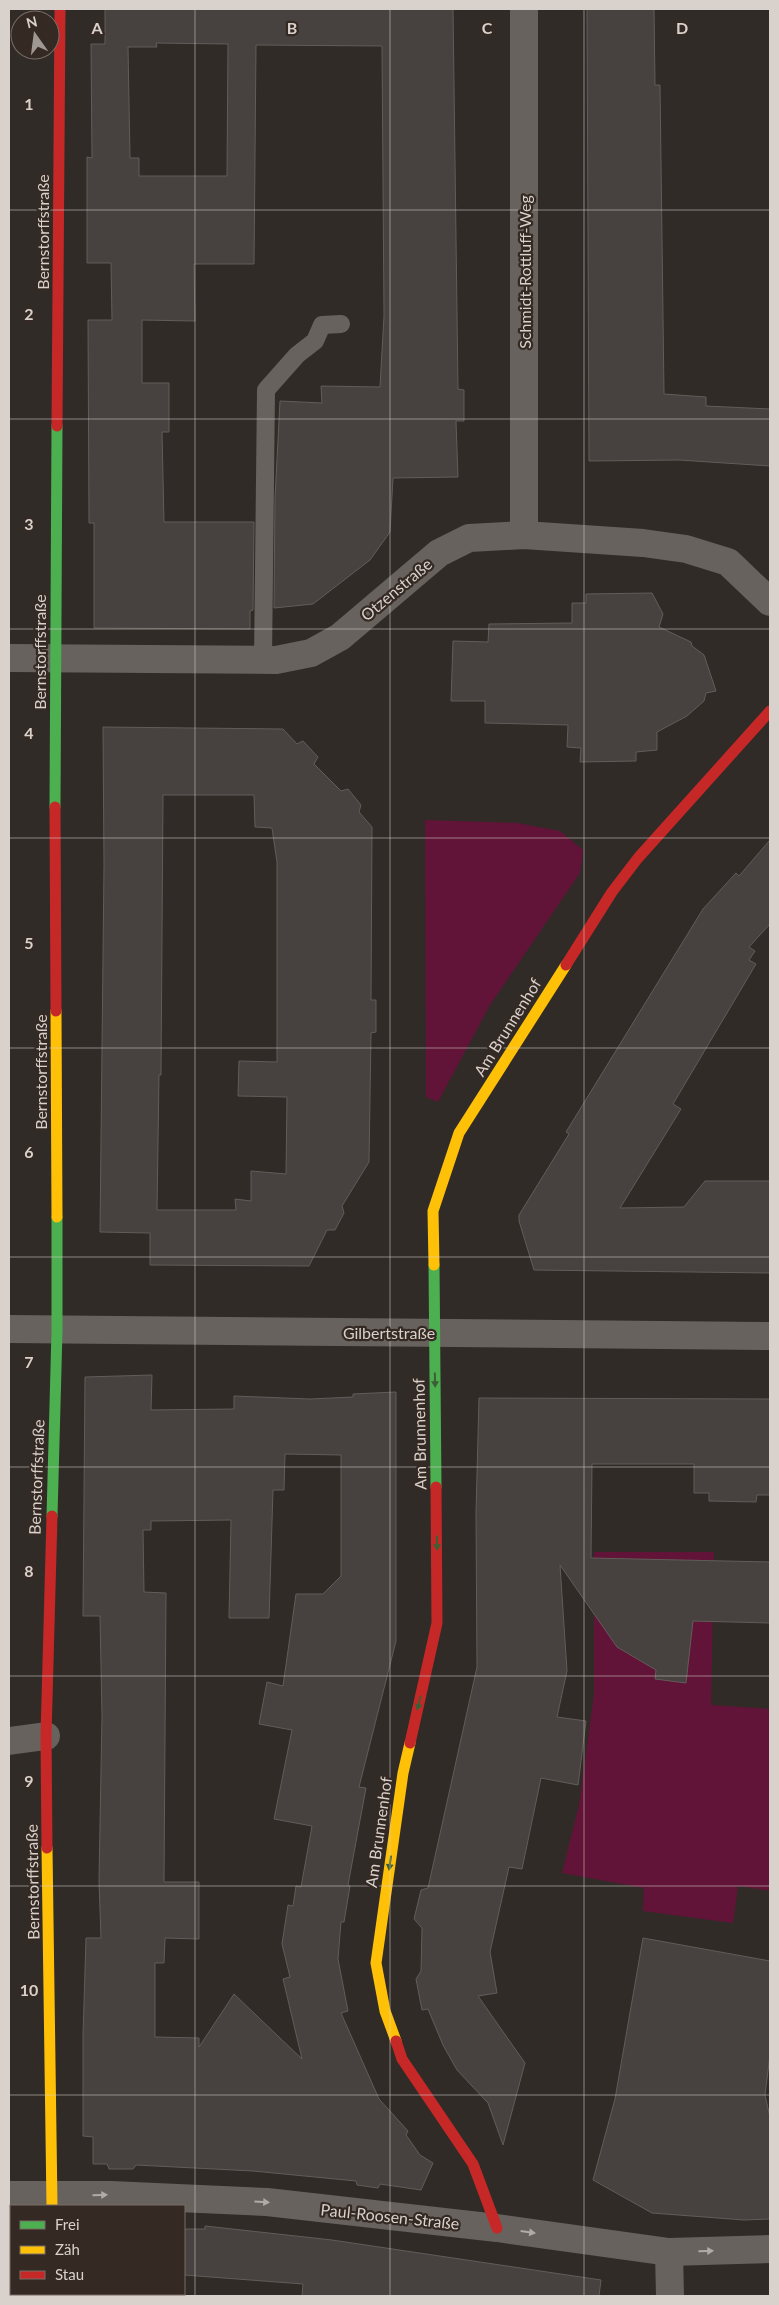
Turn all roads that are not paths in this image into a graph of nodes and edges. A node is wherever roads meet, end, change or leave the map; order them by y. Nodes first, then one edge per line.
1 (60, 9) edge
2 (524, 9) edge
3 (341, 324) dead end
4 (524, 535) junction
5 (770, 602) edge
6 (9, 658) edge
7 (55, 658) junction
8 (263, 660) junction
9 (770, 711) edge
10 (9, 1329) edge
11 (57, 1331) junction
12 (435, 1332) junction
13 (770, 1336) edge
14 (46, 1736) junction
15 (9, 1741) edge
16 (9, 2196) edge
17 (51, 2201) edge
18 (497, 2228) junction
19 (770, 2250) edge
20 (669, 2252) junction
21 (670, 2296) edge

1 - 7 street, Bernstorffstraße
2 - 4 street, Schmidt-Rottluff-Weg
3 - 8 lane
4 - 5 street, Otzenstraße
4 - 8 street, Otzenstraße
6 - 7 street, Otzenstraße
7 - 8 street, Otzenstraße
7 - 11 street, Bernstorffstraße
9 - 12 street, Am Brunnenhof
10 - 11 street, Gilbertstraße
11 - 12 street, Gilbertstraße
11 - 14 street, Bernstorffstraße
12 - 13 street, Gilbertstraße
12 -> 18 street, Am Brunnenhof
14 - 15 street
14 - 17 street, Bernstorffstraße
16 - 17 street, Paul-Roosen-Straße
17 -> 18 street, Paul-Roosen-Straße
18 -> 20 street, Paul-Roosen-Straße
20 -> 19 street, Paul-Roosen-Straße
20 - 21 street

